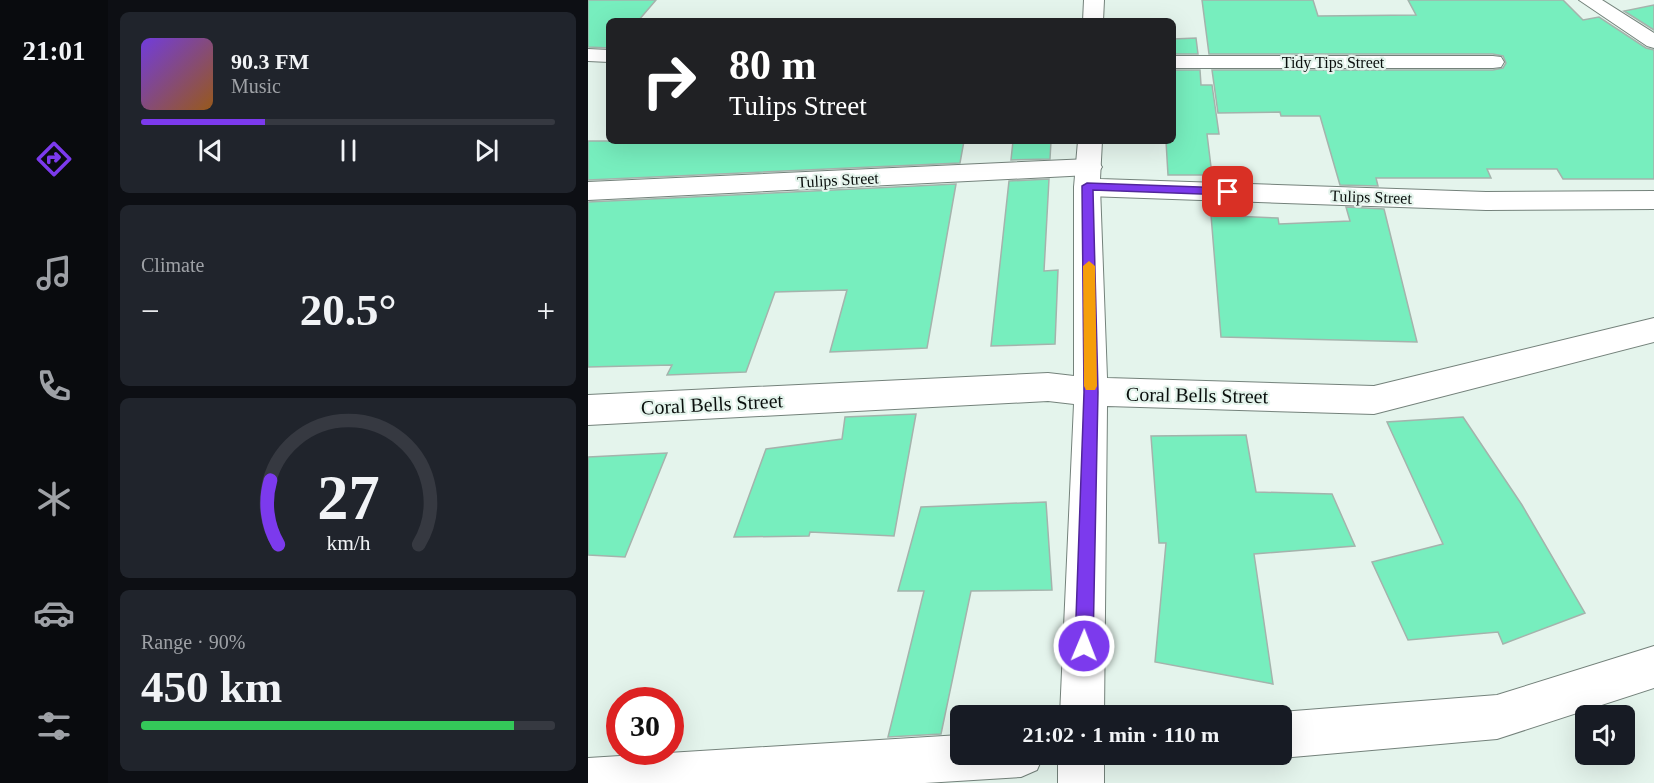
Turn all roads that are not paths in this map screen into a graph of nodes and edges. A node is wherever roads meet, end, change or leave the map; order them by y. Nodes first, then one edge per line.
1 (1094, 0) edge
2 (1594, 1) edge
3 (1094, 18) edge
4 (1654, 42) edge
5 (588, 56) edge
6 (606, 56) edge
7 (1176, 62) edge
8 (1493, 62) dead end
9 (1090, 144) edge
10 (1088, 177) junction
11 (588, 191) edge
12 (1654, 200) edge
13 (1654, 330) edge
14 (1091, 392) junction
15 (588, 410) edge
16 (1654, 667) edge
17 (1082, 705) edge
18 (1292, 734) edge
19 (950, 758) edge
20 (1081, 765) edge
21 (588, 781) edge
22 (1081, 783) edge

1 - 3 street
2 - 4 street
5 - 6 street
7 - 8 street, Tidy Tips Street
9 - 10 street
10 - 11 street, Tulips Street
10 - 12 street, Tulips Street
10 - 14 street
13 - 14 street, Coral Bells Street
14 - 15 street, Coral Bells Street
14 - 17 street
16 - 18 street
19 - 21 street
20 - 22 street

